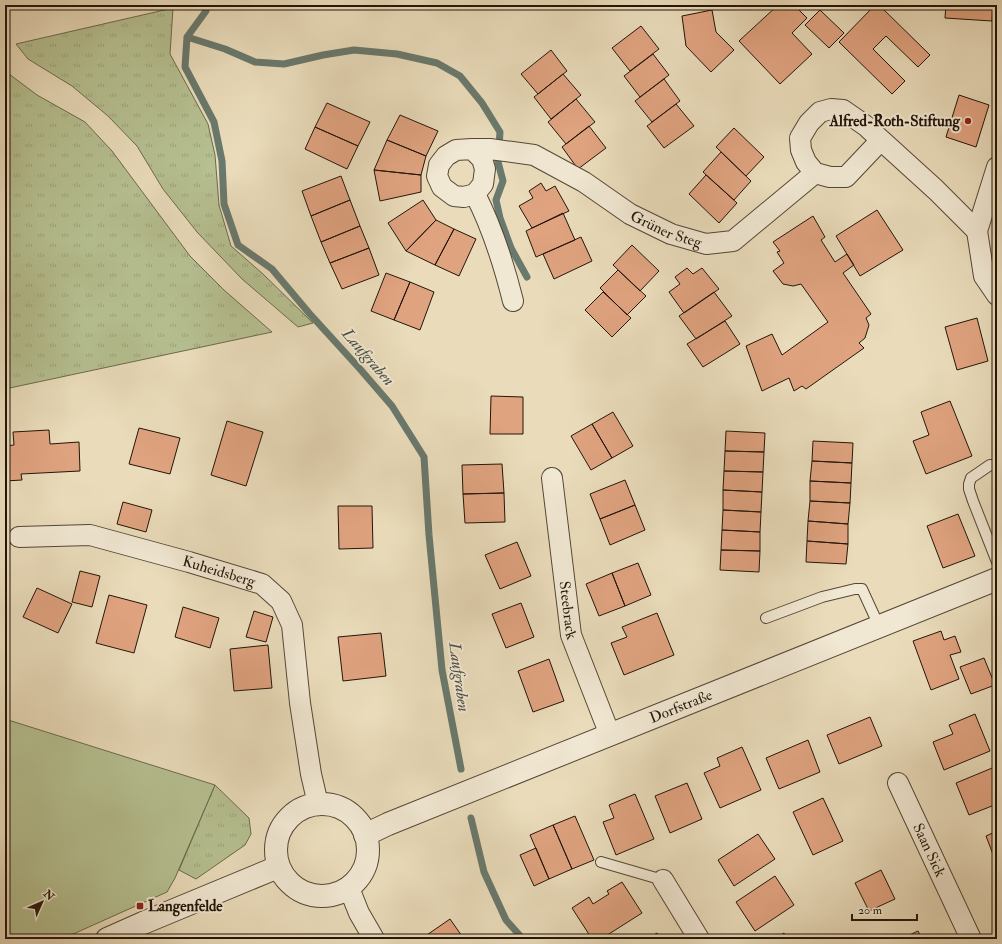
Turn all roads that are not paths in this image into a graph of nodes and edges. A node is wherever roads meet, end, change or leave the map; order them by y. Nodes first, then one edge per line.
1 (880, 140) junction
2 (481, 149) junction
3 (997, 167) edge
4 (815, 172) junction
5 (475, 194) junction
6 (977, 231) junction
7 (997, 295) edge
8 (513, 301) dead end
9 (990, 465) dead end
10 (552, 478) dead end
11 (19, 538) dead end
12 (997, 562) edge
13 (997, 579) edge
14 (766, 618) dead end
15 (879, 626) junction
16 (610, 735) junction
17 (898, 783) dead end
18 (318, 804) junction
19 (365, 835) junction
20 (601, 862) dead end
21 (278, 867) junction
22 (663, 880) joint
23 (349, 888) junction
24 (106, 939) edge
25 (374, 939) edge
26 (699, 939) edge
27 (971, 939) edge

1 - 4 street
1 - 4 street
1 - 6 street
2 - 4 street, Grüner Steg
2 - 5 street
2 - 5 street
3 - 6 street
5 - 8 street
6 - 7 street
9 - 12 lane
10 - 16 street, Steebrack
11 - 18 street, Kuheidsberg
13 - 15 street, Dorfstraße
14 - 15 lane
15 - 16 street, Dorfstraße
16 - 19 street, Dorfstraße
17 - 27 street, Saan Sick
18 - 19 street
18 - 21 street
19 - 23 street
20 - 22 lane
21 - 23 street
21 - 24 street
22 - 26 street
23 - 25 street

